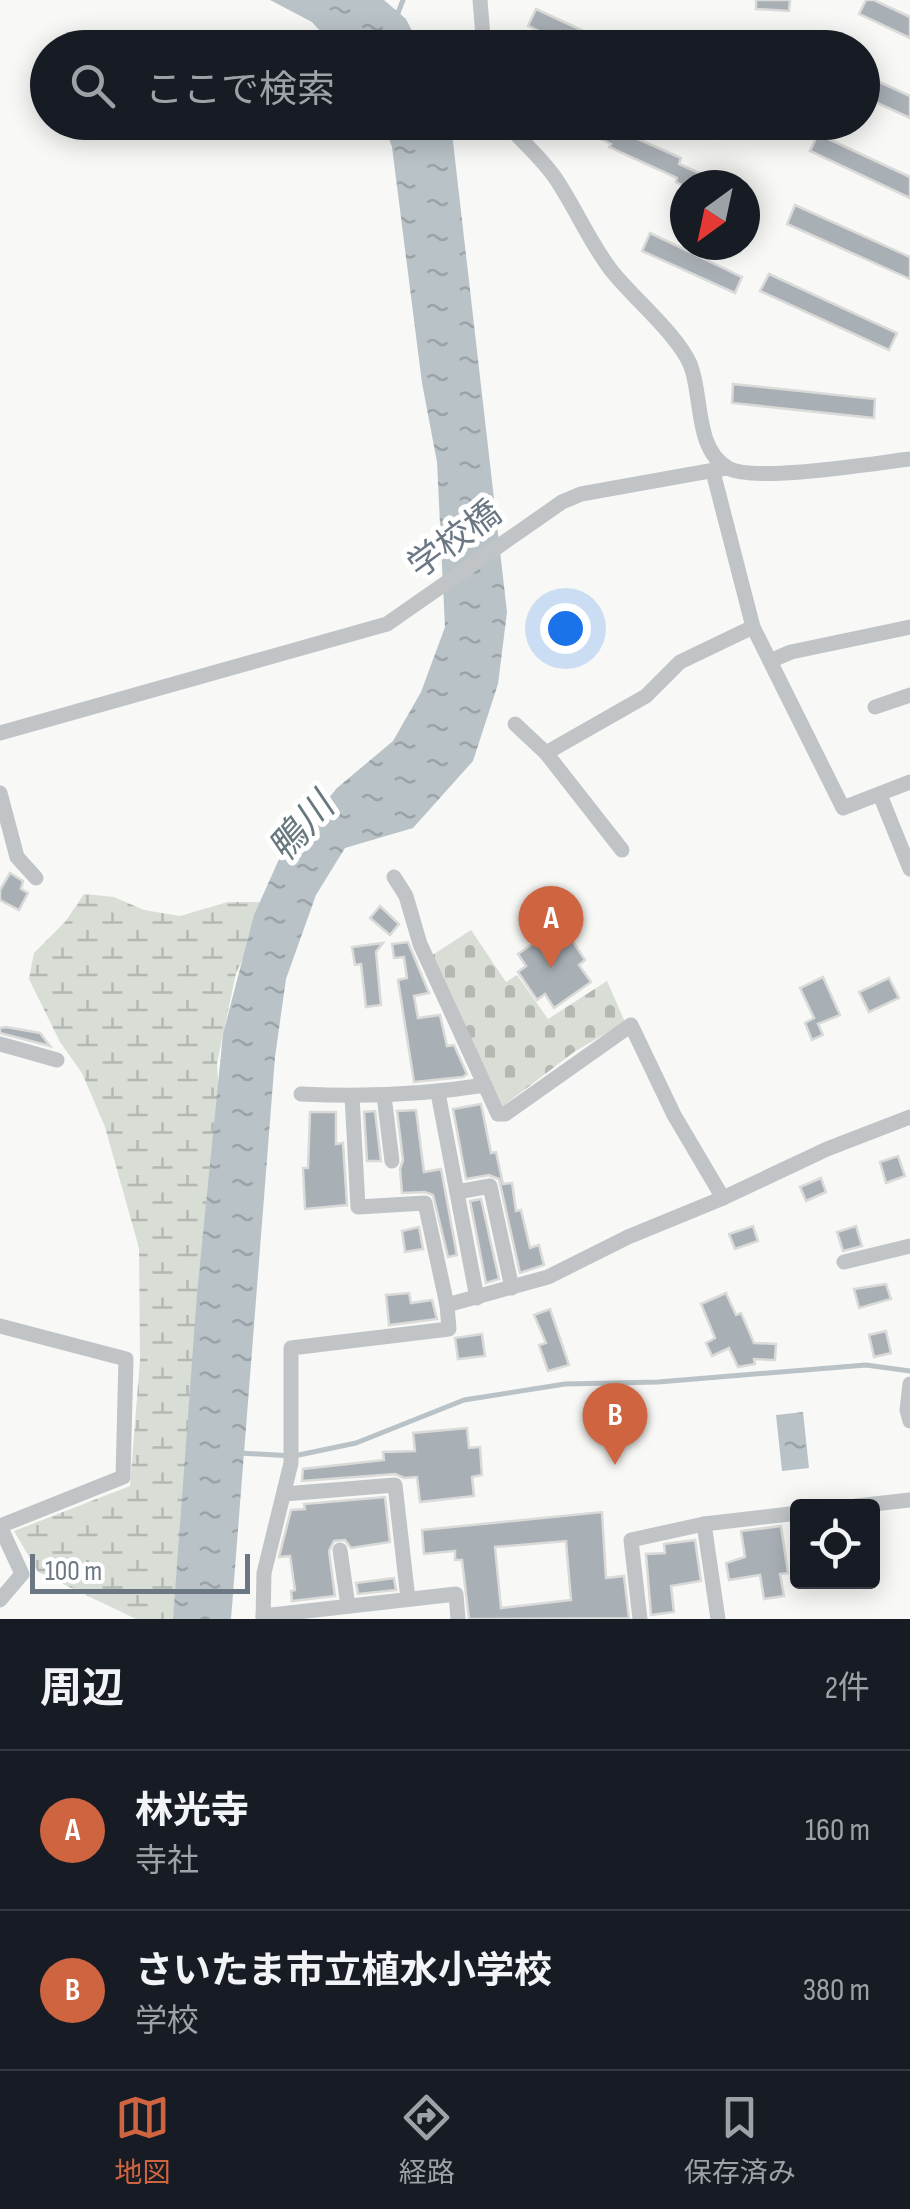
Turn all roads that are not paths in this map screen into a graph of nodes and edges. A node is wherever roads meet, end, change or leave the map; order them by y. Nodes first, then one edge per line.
1 (480, 0) edge
2 (482, 30) edge
3 (524, 140) edge
4 (910, 460) edge
5 (720, 470) junction
6 (754, 627) junction
7 (910, 628) edge
8 (770, 661) junction
9 (910, 696) edge
10 (875, 707) dead end
11 (515, 724) dead end
12 (0, 733) edge
13 (546, 753) junction
14 (910, 782) edge
15 (0, 792) edge
16 (880, 795) junction
17 (622, 850) dead end
18 (910, 868) edge
19 (394, 877) dead end
20 (36, 878) dead end
21 (0, 1044) edge
22 (57, 1060) dead end
23 (485, 1085) junction
24 (438, 1092) junction
25 (301, 1094) dead end
26 (352, 1096) junction
27 (384, 1096) junction
28 (910, 1117) edge
29 (392, 1161) dead end
30 (457, 1192) junction
31 (723, 1198) junction
32 (910, 1246) edge
33 (844, 1262) dead end
34 (512, 1288) junction
35 (477, 1298) junction
36 (448, 1306) junction
37 (0, 1326) edge
38 (910, 1384) edge
39 (909, 1413) edge
40 (284, 1494) junction
41 (910, 1500) edge
42 (880, 1503) edge
43 (790, 1514) edge
44 (704, 1524) junction
45 (340, 1550) dead end
46 (408, 1599) junction
47 (0, 1600) edge
48 (348, 1606) junction
49 (263, 1617) edge
50 (458, 1619) edge
51 (640, 1619) edge
52 (718, 1619) edge

1 - 2 street
3 - 5 street
4 - 5 street, 学校橋
5 - 6 street
5 - 12 street, 学校橋
6 - 8 street
6 - 13 street
7 - 8 street
8 - 16 street
9 - 10 street
11 - 13 street
13 - 17 street
14 - 16 street
15 - 20 street
16 - 18 street
19 - 23 street
21 - 22 street
23 - 24 street
23 - 31 street
24 - 27 street
24 - 30 street
25 - 26 street
26 - 27 street
26 - 36 street
27 - 29 street
28 - 31 street
30 - 34 street
30 - 35 street
31 - 34 street
32 - 33 street
34 - 35 street
35 - 36 street
36 - 40 street
37 - 47 street
38 - 39 street
40 - 46 street
40 - 49 street
41 - 42 street
43 - 44 street
44 - 51 street
44 - 52 street
45 - 48 street
46 - 48 street
46 - 50 street
48 - 49 street

